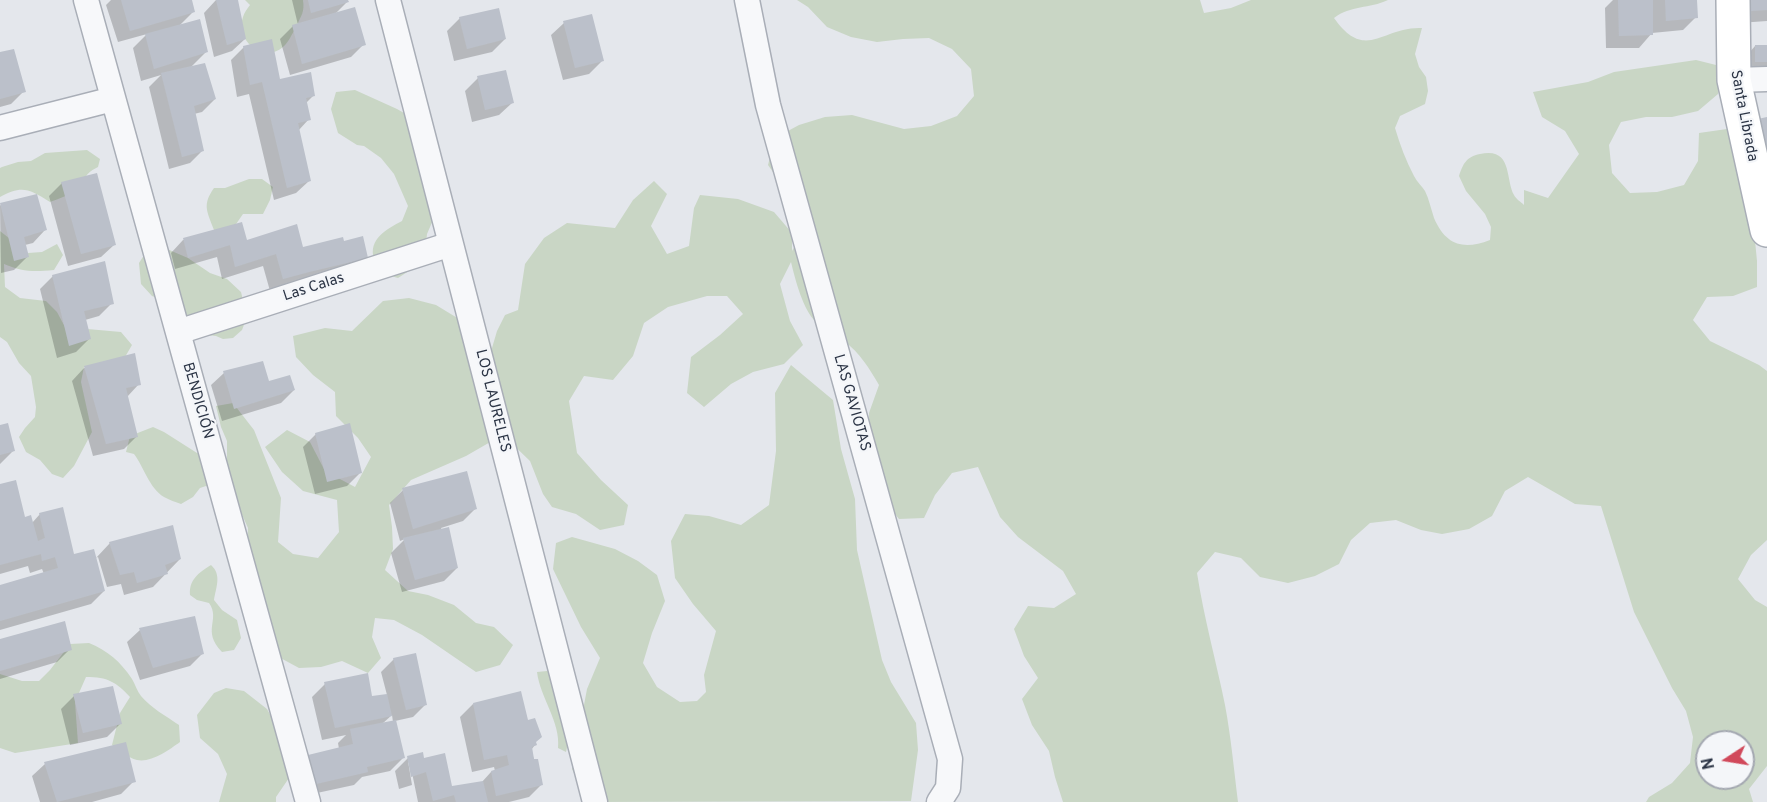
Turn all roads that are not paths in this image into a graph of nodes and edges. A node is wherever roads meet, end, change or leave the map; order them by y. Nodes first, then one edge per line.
1 (86, 0) edge
2 (388, 0) edge
3 (747, 0) edge
4 (1733, 0) edge
5 (1767, 79) edge
6 (1734, 80) junction
7 (113, 99) junction
8 (0, 128) edge
9 (1767, 230) edge
10 (451, 244) junction
11 (178, 332) junction
12 (308, 802) edge
13 (595, 802) edge
14 (939, 802) edge

1 - 7 street, BENDICIÓN
2 - 10 street, LOS LAURELES
3 - 14 street, LAS GAVIOTAS
4 - 6 street, Santa Librada
5 - 6 street
6 - 9 street, Santa Librada
7 - 8 street
7 - 11 street, BENDICIÓN
10 - 11 street, Las Calas
10 - 13 street, LOS LAURELES
11 - 12 street, BENDICIÓN

